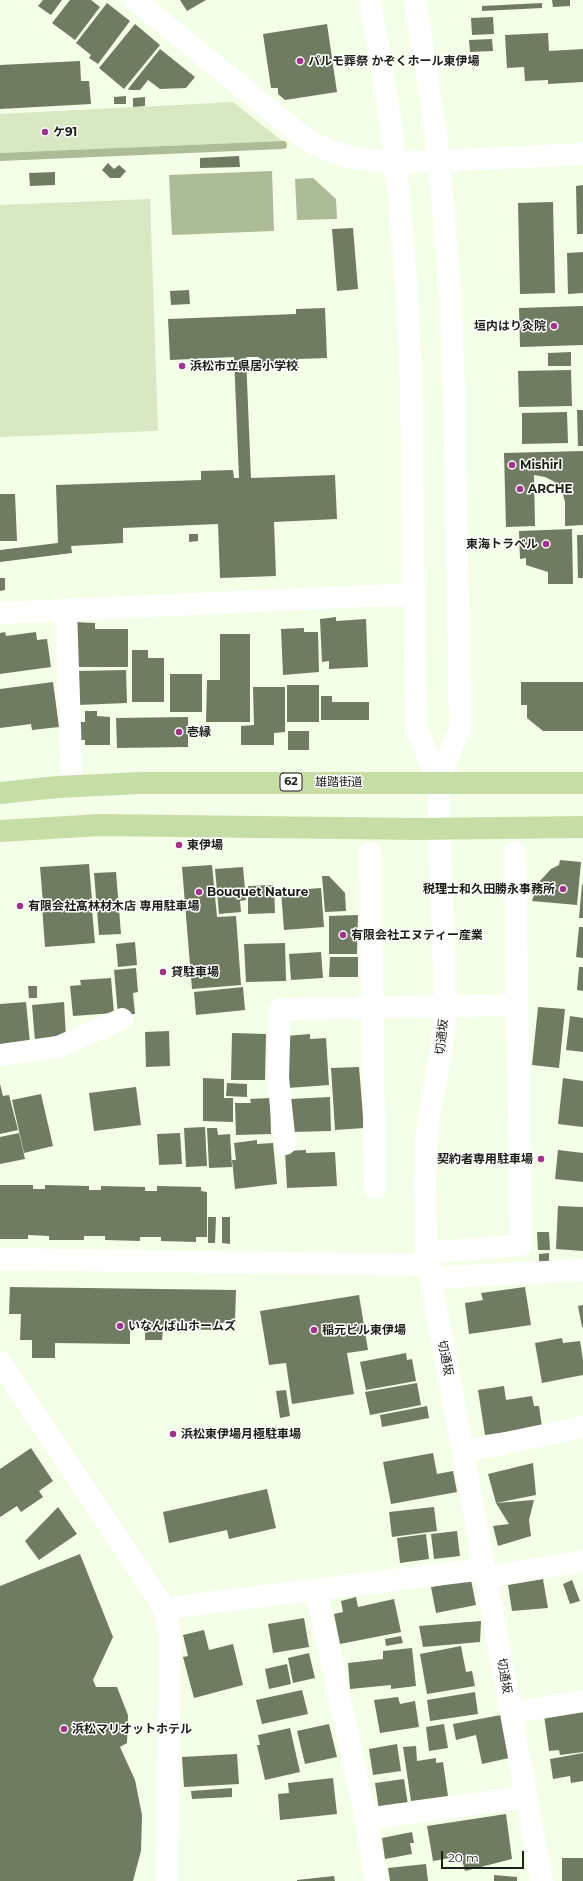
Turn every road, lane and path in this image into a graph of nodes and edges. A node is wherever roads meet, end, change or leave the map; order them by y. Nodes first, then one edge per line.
1 (135, 0) edge
2 (370, 0) edge
3 (415, 0) edge
4 (583, 154) edge
5 (439, 161) junction
6 (395, 163) junction
7 (414, 595) junction
8 (66, 611) junction
9 (0, 613) edge
10 (438, 782) junction
11 (583, 783) edge
12 (72, 786) junction
13 (0, 793) edge
14 (583, 827) edge
15 (440, 829) junction
16 (0, 831) edge
17 (515, 852) dead end
18 (370, 854) dead end
19 (517, 1005) junction
20 (445, 1007) junction
21 (372, 1008) junction
22 (122, 1019) dead end
23 (0, 1055) edge
24 (285, 1144) dead end
25 (375, 1188) dead end
26 (0, 1259) edge
27 (428, 1265) junction
28 (583, 1270) edge
29 (0, 1362) edge
30 (583, 1427) edge
31 (463, 1452) junction
32 (583, 1562) edge
33 (485, 1573) junction
34 (316, 1590) junction
35 (166, 1611) junction
36 (583, 1701) edge
37 (511, 1713) junction
38 (526, 1797) junction
39 (366, 1819) junction
40 (167, 1881) edge
41 (376, 1881) edge
42 (542, 1881) edge

1 - 6 street
2 - 6 street
3 - 5 street
4 - 5 street
5 - 6 street
5 - 10 street
6 - 7 street
7 - 8 street
7 - 10 street
8 - 9 street
8 - 12 street
10 - 11 main road, 雄踏街道 / 62
10 - 12 main road, 雄踏街道 / 62
10 - 15 street, 切通坂
12 - 13 main road, 雄踏街道 / 62
14 - 15 main road
15 - 16 main road
15 - 20 street, 切通坂
17 - 19 street
18 - 21 street
19 - 20 street
19 - 27 street
20 - 21 street
20 - 27 street, 切通坂
21 - 24 street
21 - 25 street
22 - 23 street
26 - 27 street
27 - 28 street
27 - 31 street, 切通坂
29 - 35 street
30 - 31 street
31 - 33 street, 切通坂
32 - 33 street
33 - 34 street
33 - 37 street, 切通坂
34 - 35 street
34 - 39 street
35 - 40 street
36 - 37 street
37 - 38 street, 切通坂
38 - 39 street
38 - 42 street, 切通坂
39 - 41 street

